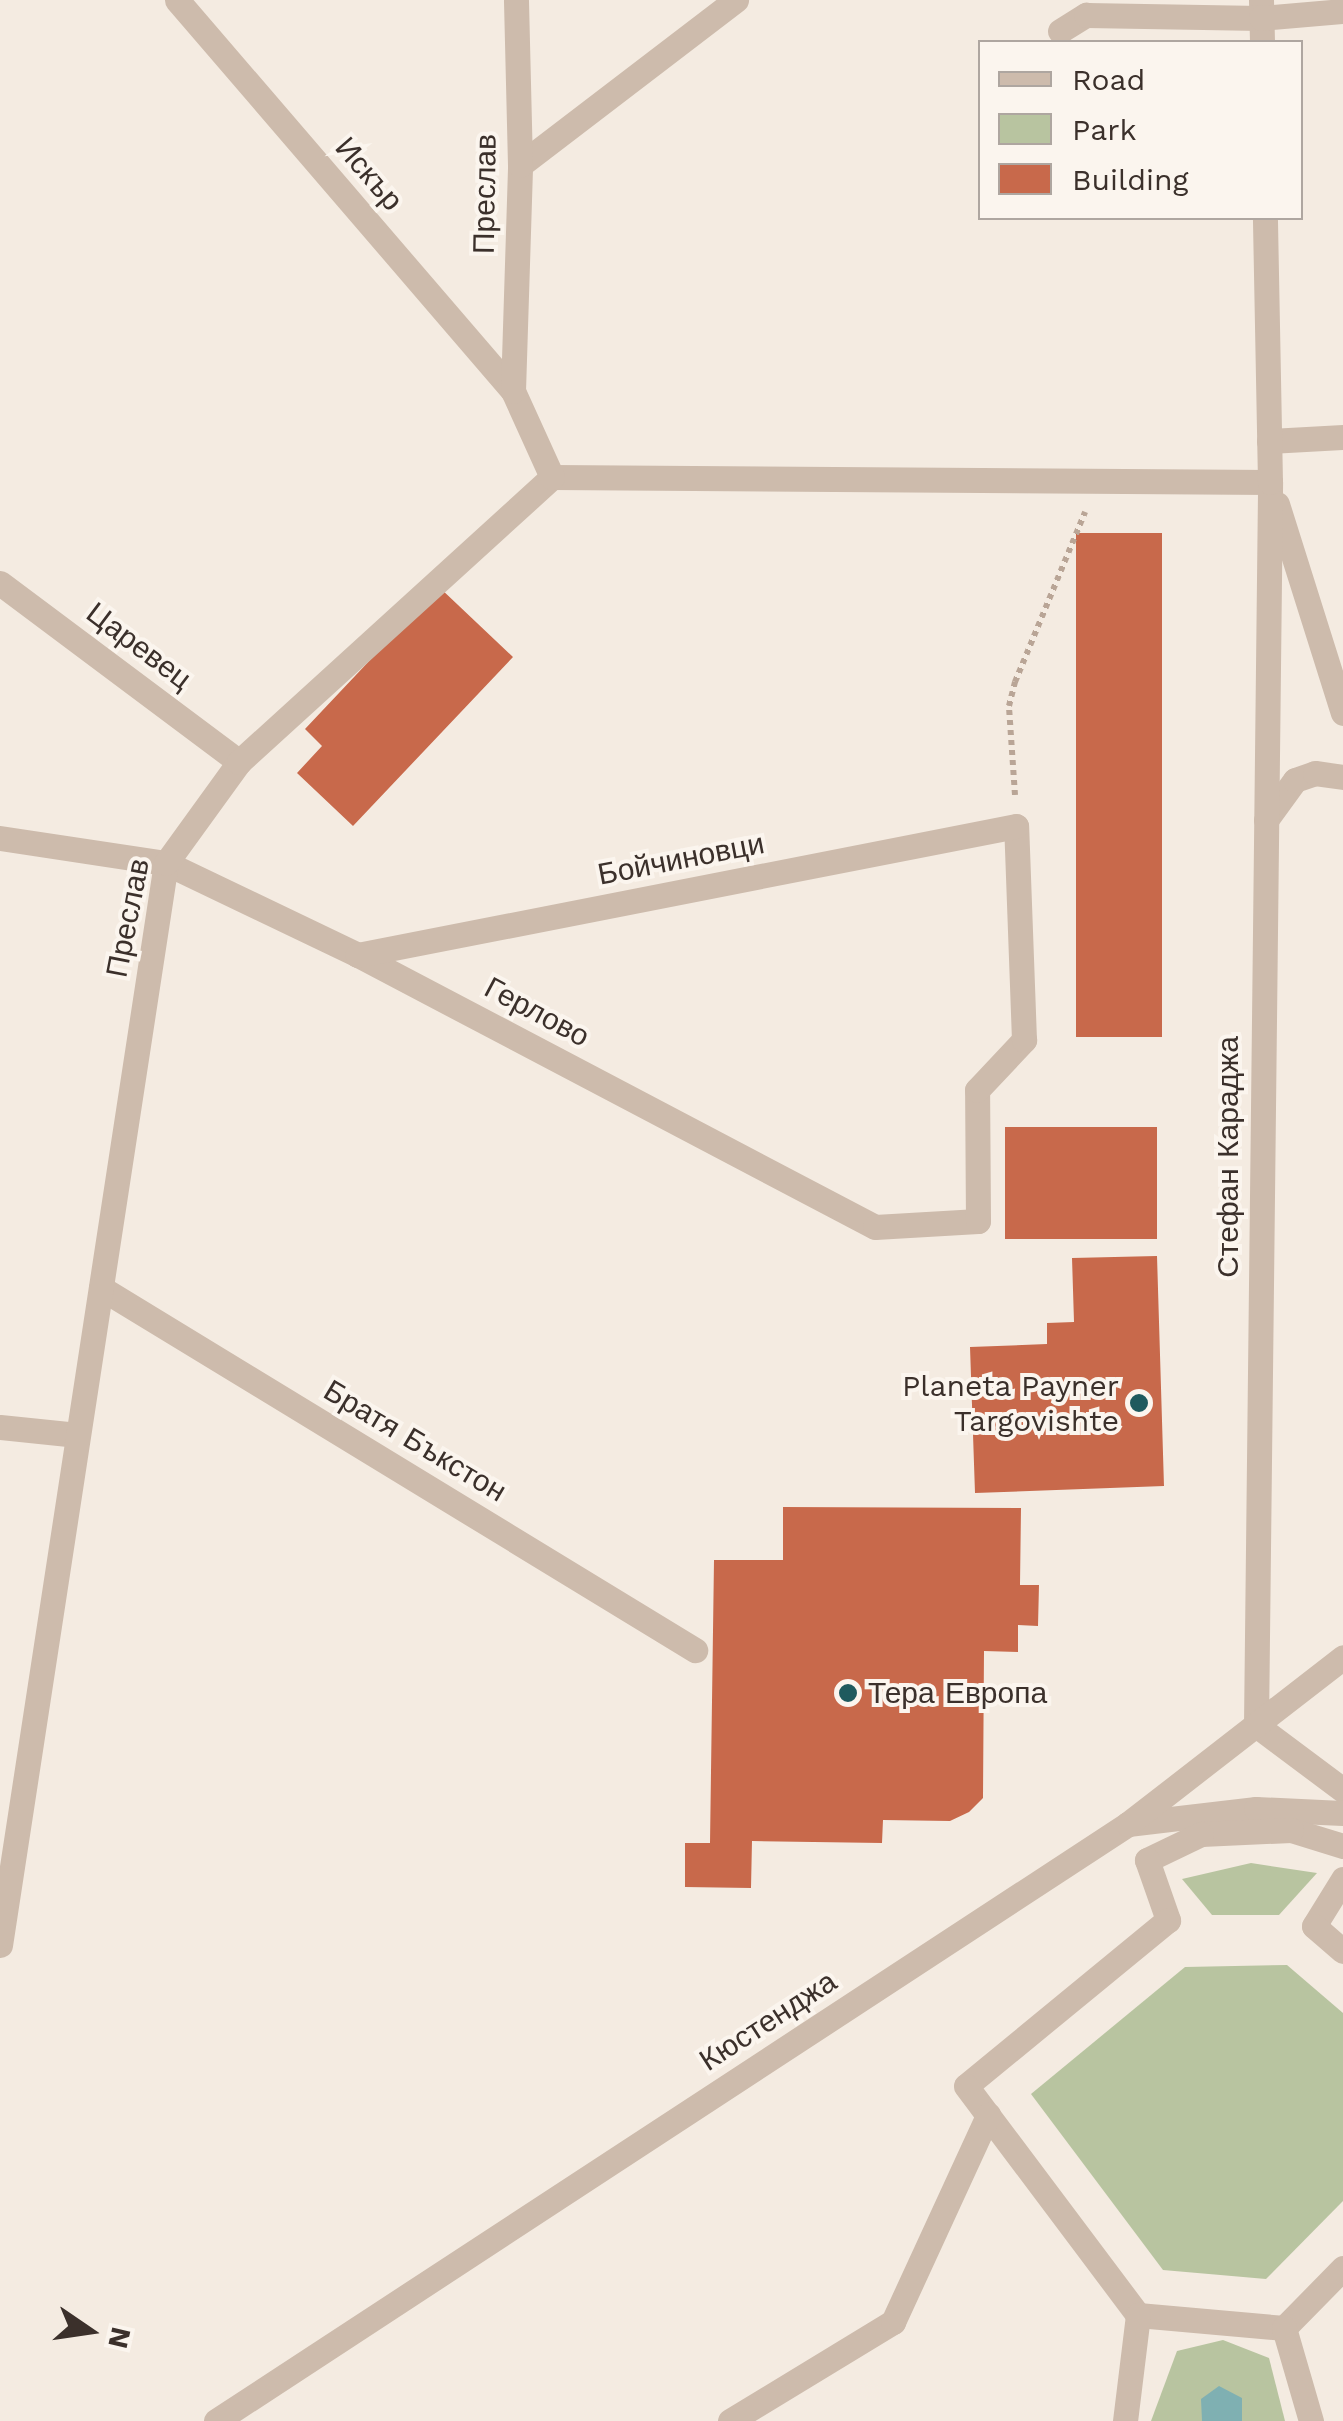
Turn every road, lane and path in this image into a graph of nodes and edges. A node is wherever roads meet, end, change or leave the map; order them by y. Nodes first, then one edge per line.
1 (177, 0) edge
2 (516, 0) edge
3 (736, 0) edge
4 (1343, 11) edge
5 (1261, 20) edge
6 (1060, 31) dead end
7 (520, 164) junction
8 (1265, 220) edge
9 (513, 391) junction
10 (1343, 437) edge
11 (1269, 441) junction
12 (552, 477) junction
13 (1098, 481) junction
14 (1270, 482) junction
15 (0, 583) edge
16 (1343, 713) edge
17 (239, 762) junction
18 (1343, 777) edge
19 (1016, 826) junction
20 (1262, 828) junction
21 (0, 838) edge
22 (166, 862) junction
23 (358, 954) junction
24 (101, 1288) junction
25 (0, 1428) edge
26 (78, 1436) junction
27 (695, 1650) dead end
28 (1343, 1657) edge
29 (1256, 1725) junction
30 (1343, 1790) edge
31 (1343, 1814) edge
32 (1128, 1824) junction
33 (1343, 1846) edge
34 (1343, 1879) edge
35 (0, 1946) edge
36 (1343, 1951) edge
37 (988, 2115) junction
38 (1343, 2268) edge
39 (1138, 2315) junction
40 (1284, 2328) junction
41 (216, 2421) edge
42 (730, 2421) edge
43 (1125, 2421) edge
44 (1311, 2421) edge

1 - 9 street, Искър
2 - 7 street, Преслав
3 - 7 street
4 - 5 street
5 - 6 street
7 - 9 street, Преслав
8 - 11 street, Стефан Караджа
9 - 12 street, Преслав
10 - 11 street
11 - 14 street, Стефан Караджа
12 - 13 street
12 - 17 street, Преслав
13 - 14 street
13 - 19 path
14 - 16 street, Стефан Караджа
14 - 20 street, Стефан Караджа
15 - 17 street, Царевец
17 - 22 street, Преслав
18 - 20 street
19 - 23 street, Бойчиновци
19 - 23 street, Герлово
20 - 29 street, Стефан Караджа
21 - 22 street, Герлово
22 - 23 street, Герлово
22 - 24 street, Преслав
24 - 26 street, Преслав
24 - 27 street, Братя Бъкстон
25 - 26 street
26 - 35 street, Преслав
28 - 29 street, Кюстенджа
29 - 30 street
29 - 32 street, Кюстенджа
31 - 32 street
32 - 41 street, Кюстенджа
33 - 37 street
34 - 36 street
37 - 39 street
37 - 42 street
38 - 40 street
39 - 40 street
39 - 43 street
40 - 44 street

